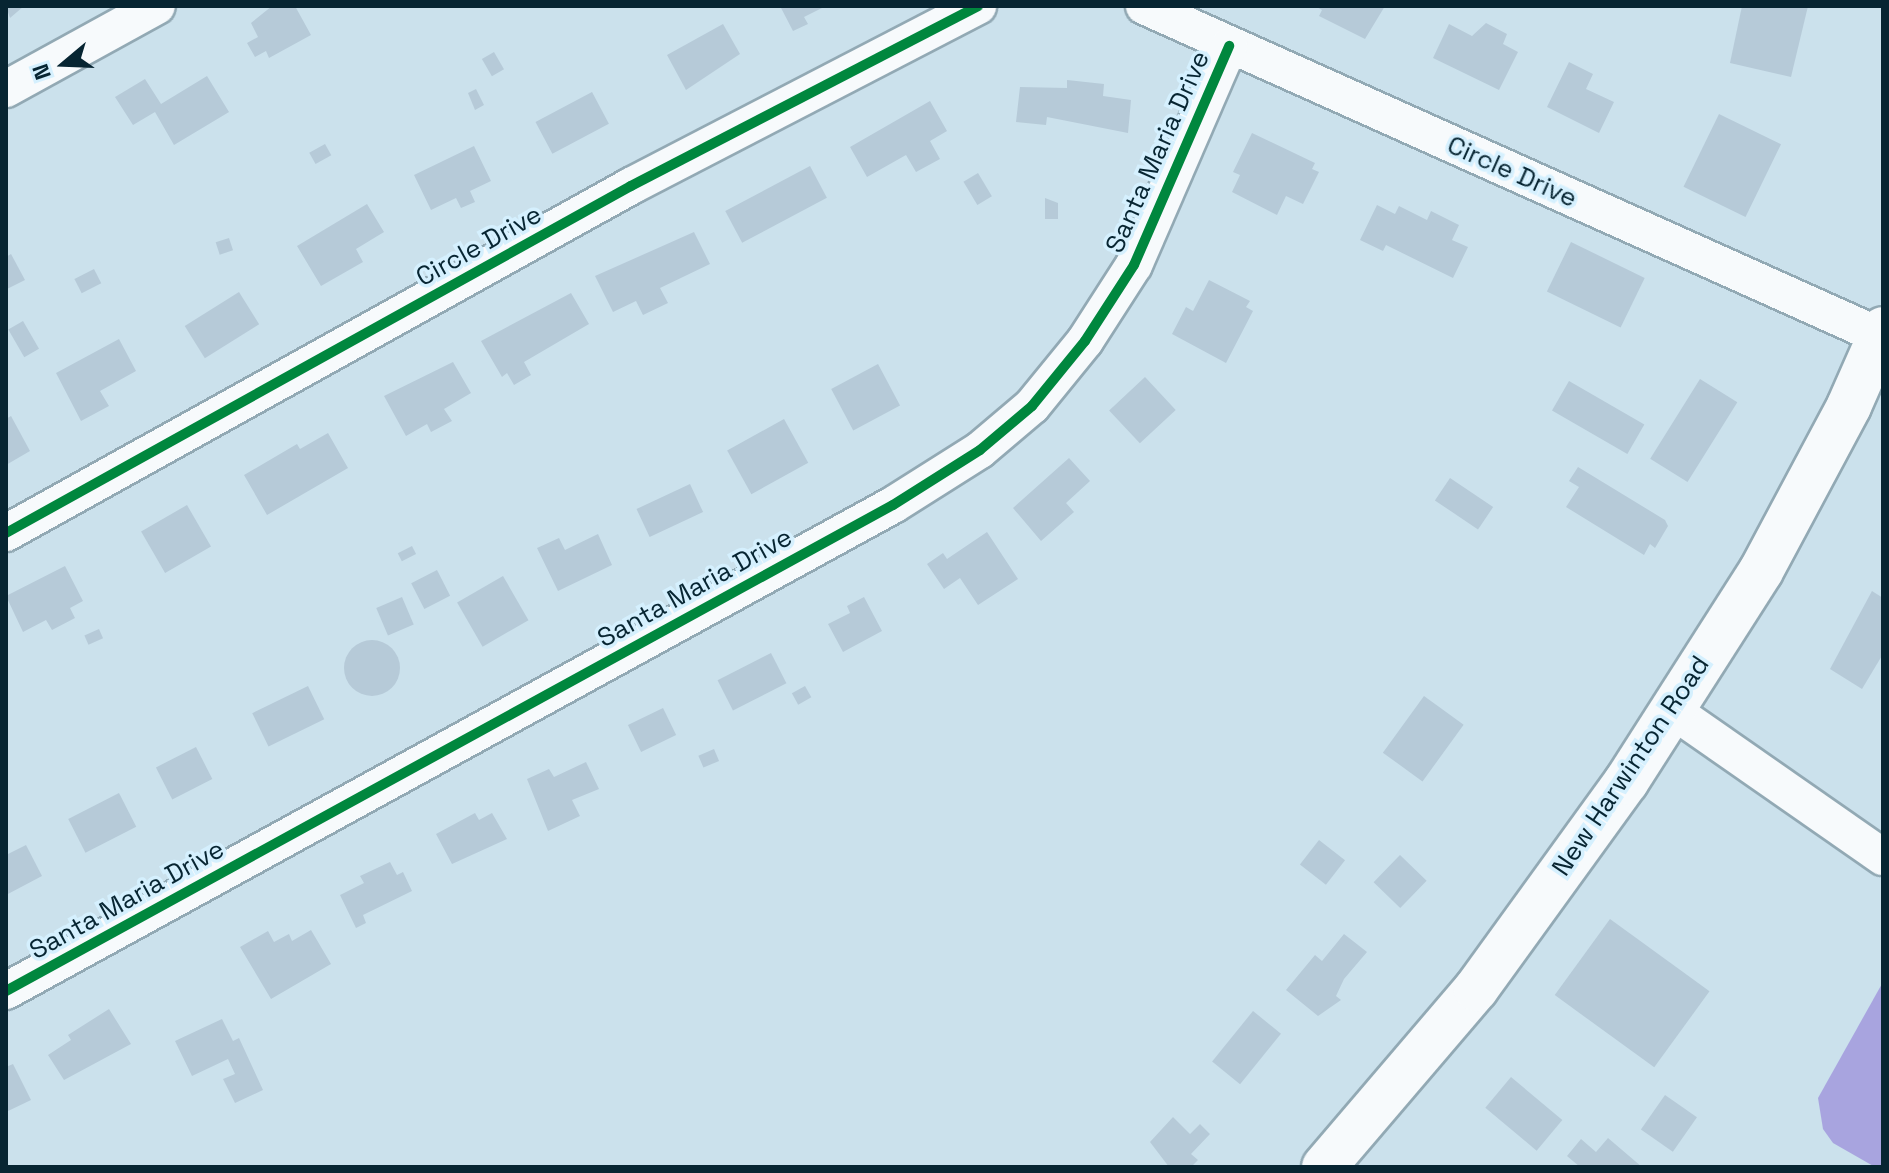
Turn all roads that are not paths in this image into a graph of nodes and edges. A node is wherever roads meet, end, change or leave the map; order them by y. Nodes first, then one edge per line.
1 (157, 6) edge
2 (978, 6) edge
3 (1144, 6) edge
4 (1229, 46) junction
5 (6, 89) edge
6 (1882, 333) edge
7 (6, 533) edge
8 (1672, 710) junction
9 (1883, 857) edge
10 (6, 991) edge
11 (1324, 1167) edge

1 - 5 street
2 - 7 street, Circle Drive
3 - 4 street, Circle Drive
4 - 6 street, Circle Drive
4 - 10 street, Santa Maria Drive
6 - 8 main road, New Harwinton Road
8 - 9 street
8 - 11 main road, New Harwinton Road

